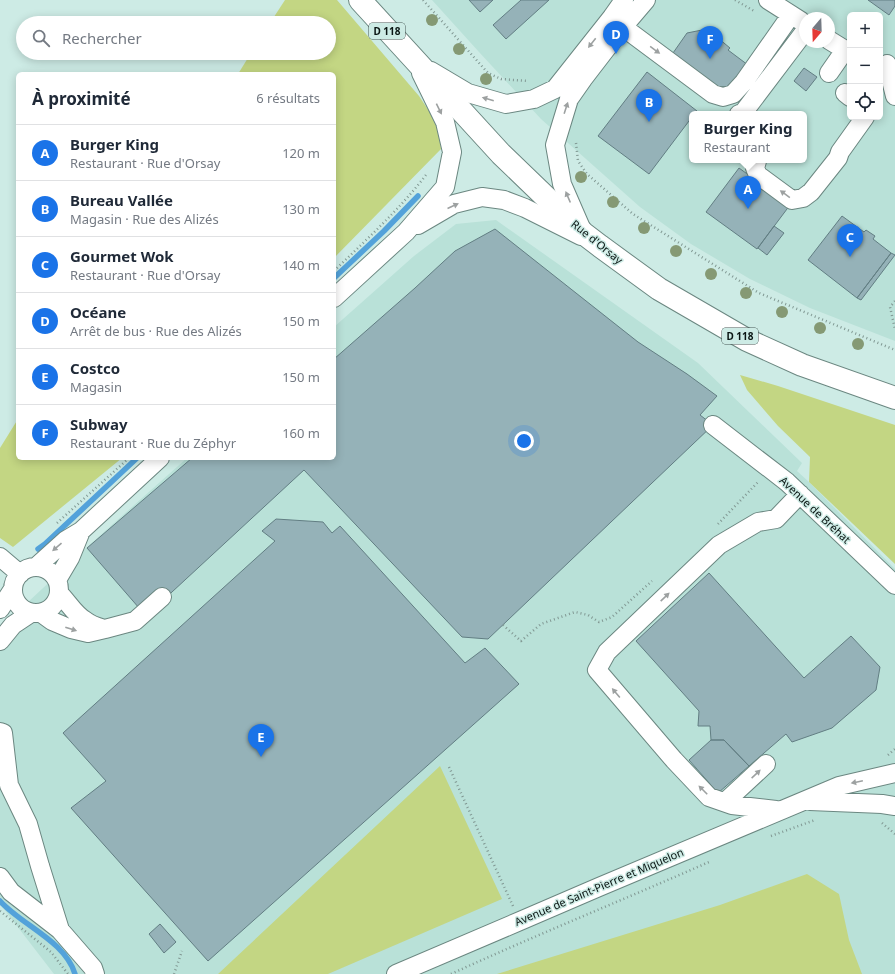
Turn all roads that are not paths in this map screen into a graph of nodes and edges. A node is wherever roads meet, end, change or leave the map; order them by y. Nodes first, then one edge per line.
1 (360, 0) edge
2 (624, 0) edge
3 (646, 0) edge
4 (768, 0) edge
5 (798, 19) edge
6 (623, 27) junction
7 (799, 39) edge
8 (835, 44) edge
9 (847, 51) edge
10 (847, 53) edge
11 (415, 61) junction
12 (887, 63) edge
13 (829, 73) dead end
14 (895, 96) edge
15 (744, 111) edge
16 (863, 120) edge
17 (756, 163) edge
18 (406, 232) junction
19 (583, 233) junction
20 (600, 246) junction
21 (336, 296) edge
22 (895, 398) edge
23 (712, 425) dead end
24 (158, 460) edge
25 (800, 494) junction
26 (81, 532) junction
27 (0, 557) edge
28 (23, 577) junction
29 (895, 585) edge
30 (58, 587) junction
31 (162, 596) dead end
32 (0, 609) edge
33 (36, 613) junction
34 (105, 630) junction
35 (0, 641) edge
36 (0, 732) edge
37 (766, 764) dead end
38 (895, 773) edge
39 (803, 801) junction
40 (725, 802) junction
41 (895, 806) edge
42 (779, 811) junction
43 (0, 877) edge
44 (60, 930) junction
45 (95, 974) edge
46 (396, 974) edge

1 - 11 main road, Rue d'Orsay / D 118
2 -> 11 street
3 - 6 street
4 - 5 street
6 -> 5 street
19 -> 6 street
7 - 15 street
8 - 9 street
10 - 13 street
11 -> 18 street
11 - 19 main road, Rue d'Orsay / D 118
12 - 14 street
16 -> 17 street
18 -> 20 street
18 - 21 street
19 - 20 main road, Rue d'Orsay / D 118
20 - 22 main road, Rue d'Orsay / D 118
23 - 25 street, Avenue de Bréhat
24 - 26 street
25 - 29 street, Avenue de Bréhat
40 -> 25 street
26 -> 28 street
26 - 30 street
27 - 28 street
28 - 30 street
28 - 32 street
28 - 33 street
30 - 33 street
30 - 34 street
31 - 34 street
33 -> 34 street
33 - 35 street
36 - 44 street
40 -> 37 street
38 -> 39 street, Avenue de Saint-Pierre et Miquelon
39 - 41 street, Avenue de Saint-Pierre et Miquelon
39 - 42 street, Avenue de Saint-Pierre et Miquelon
40 - 42 street
42 - 46 street, Avenue de Saint-Pierre et Miquelon
43 - 44 street
44 - 45 street

